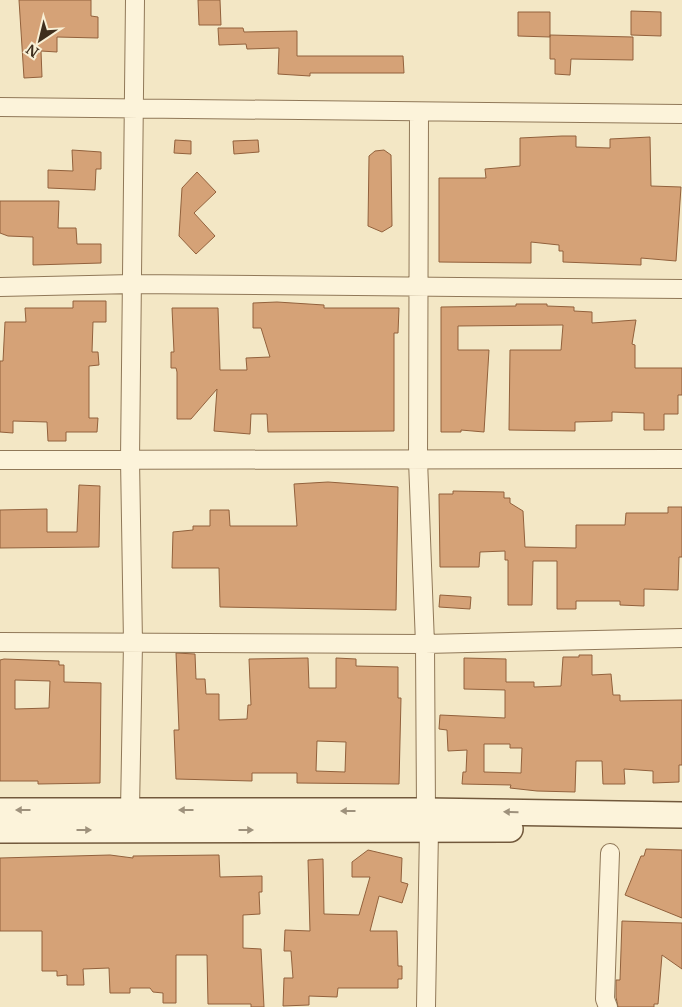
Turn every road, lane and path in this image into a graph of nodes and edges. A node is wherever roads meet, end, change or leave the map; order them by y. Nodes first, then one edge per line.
1 (135, 0) edge
2 (0, 107) edge
3 (134, 108) junction
4 (419, 112) junction
5 (682, 114) edge
6 (133, 284) junction
7 (419, 286) junction
8 (0, 287) edge
9 (682, 289) edge
10 (130, 459) junction
11 (682, 459) edge
12 (0, 460) edge
13 (418, 460) junction
14 (682, 638) edge
15 (0, 642) edge
16 (133, 642) junction
17 (425, 644) junction
18 (0, 810) edge
19 (130, 810) junction
20 (682, 815) edge
21 (427, 820) junction
22 (682, 829) edge
23 (0, 830) edge
24 (610, 853) dead end
25 (426, 1007) edge
26 (608, 1007) edge

1 - 3 street
2 - 3 street
3 - 4 street
3 - 6 street
4 - 5 street
4 - 7 street
6 - 7 street
6 - 8 street
6 - 10 street
7 - 9 street
7 - 13 street
10 - 12 street
10 - 13 street
10 - 16 street
11 - 13 street
13 - 17 street
14 - 17 street
15 - 16 street
16 - 17 street
16 - 19 street
17 - 21 street
19 -> 18 street
21 -> 19 street
20 -> 21 street
21 - 22 street
23 -> 21 street
21 - 25 street
24 - 26 street

